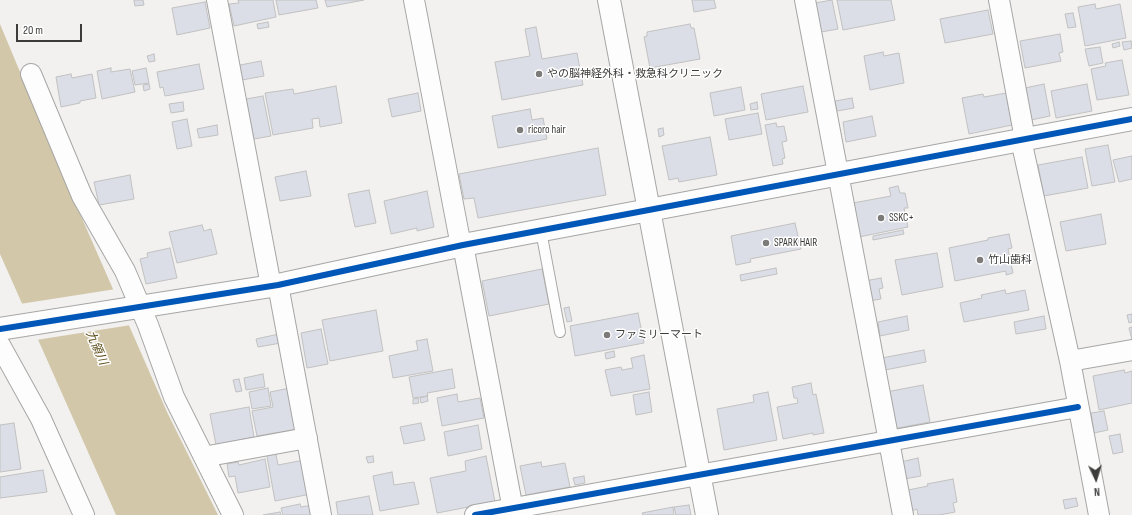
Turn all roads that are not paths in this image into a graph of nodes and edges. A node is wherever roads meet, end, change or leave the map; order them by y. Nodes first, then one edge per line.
1 (217, 0) edge
2 (414, 0) edge
3 (609, 0) edge
4 (805, 0) edge
5 (999, 0) edge
6 (31, 74) dead end
7 (1132, 119) edge
8 (1023, 140) junction
9 (839, 175) junction
10 (649, 210) junction
11 (541, 231) junction
12 (462, 246) junction
13 (275, 285) junction
14 (137, 307) junction
15 (9, 327) edge
16 (560, 332) dead end
17 (0, 345) edge
18 (1132, 350) edge
19 (1070, 361) junction
20 (1078, 407) junction
21 (307, 438) junction
22 (889, 441) junction
23 (205, 459) junction
24 (700, 475) junction
25 (513, 512) edge
26 (81, 515) edge
27 (233, 515) edge
28 (322, 515) edge
29 (475, 515) edge
30 (707, 515) edge
31 (903, 515) edge
32 (1099, 515) edge

1 - 13 street
2 - 12 street
3 - 10 street
4 - 9 street
5 - 8 street
6 - 14 street
7 - 8 street
8 - 9 street
8 - 19 street
9 - 10 street
9 - 22 street
10 - 11 street
10 - 24 street
11 - 12 street
11 - 16 lane
12 - 13 street
12 - 25 street
13 - 14 street
13 - 21 street
14 - 15 street
14 - 23 street
17 - 26 street
18 - 19 street
19 - 20 street
20 - 22 street
20 - 32 street
21 - 23 street
21 - 28 street
22 - 24 street
22 - 31 street
23 - 27 street
24 - 25 street
24 - 30 street
25 - 29 street

